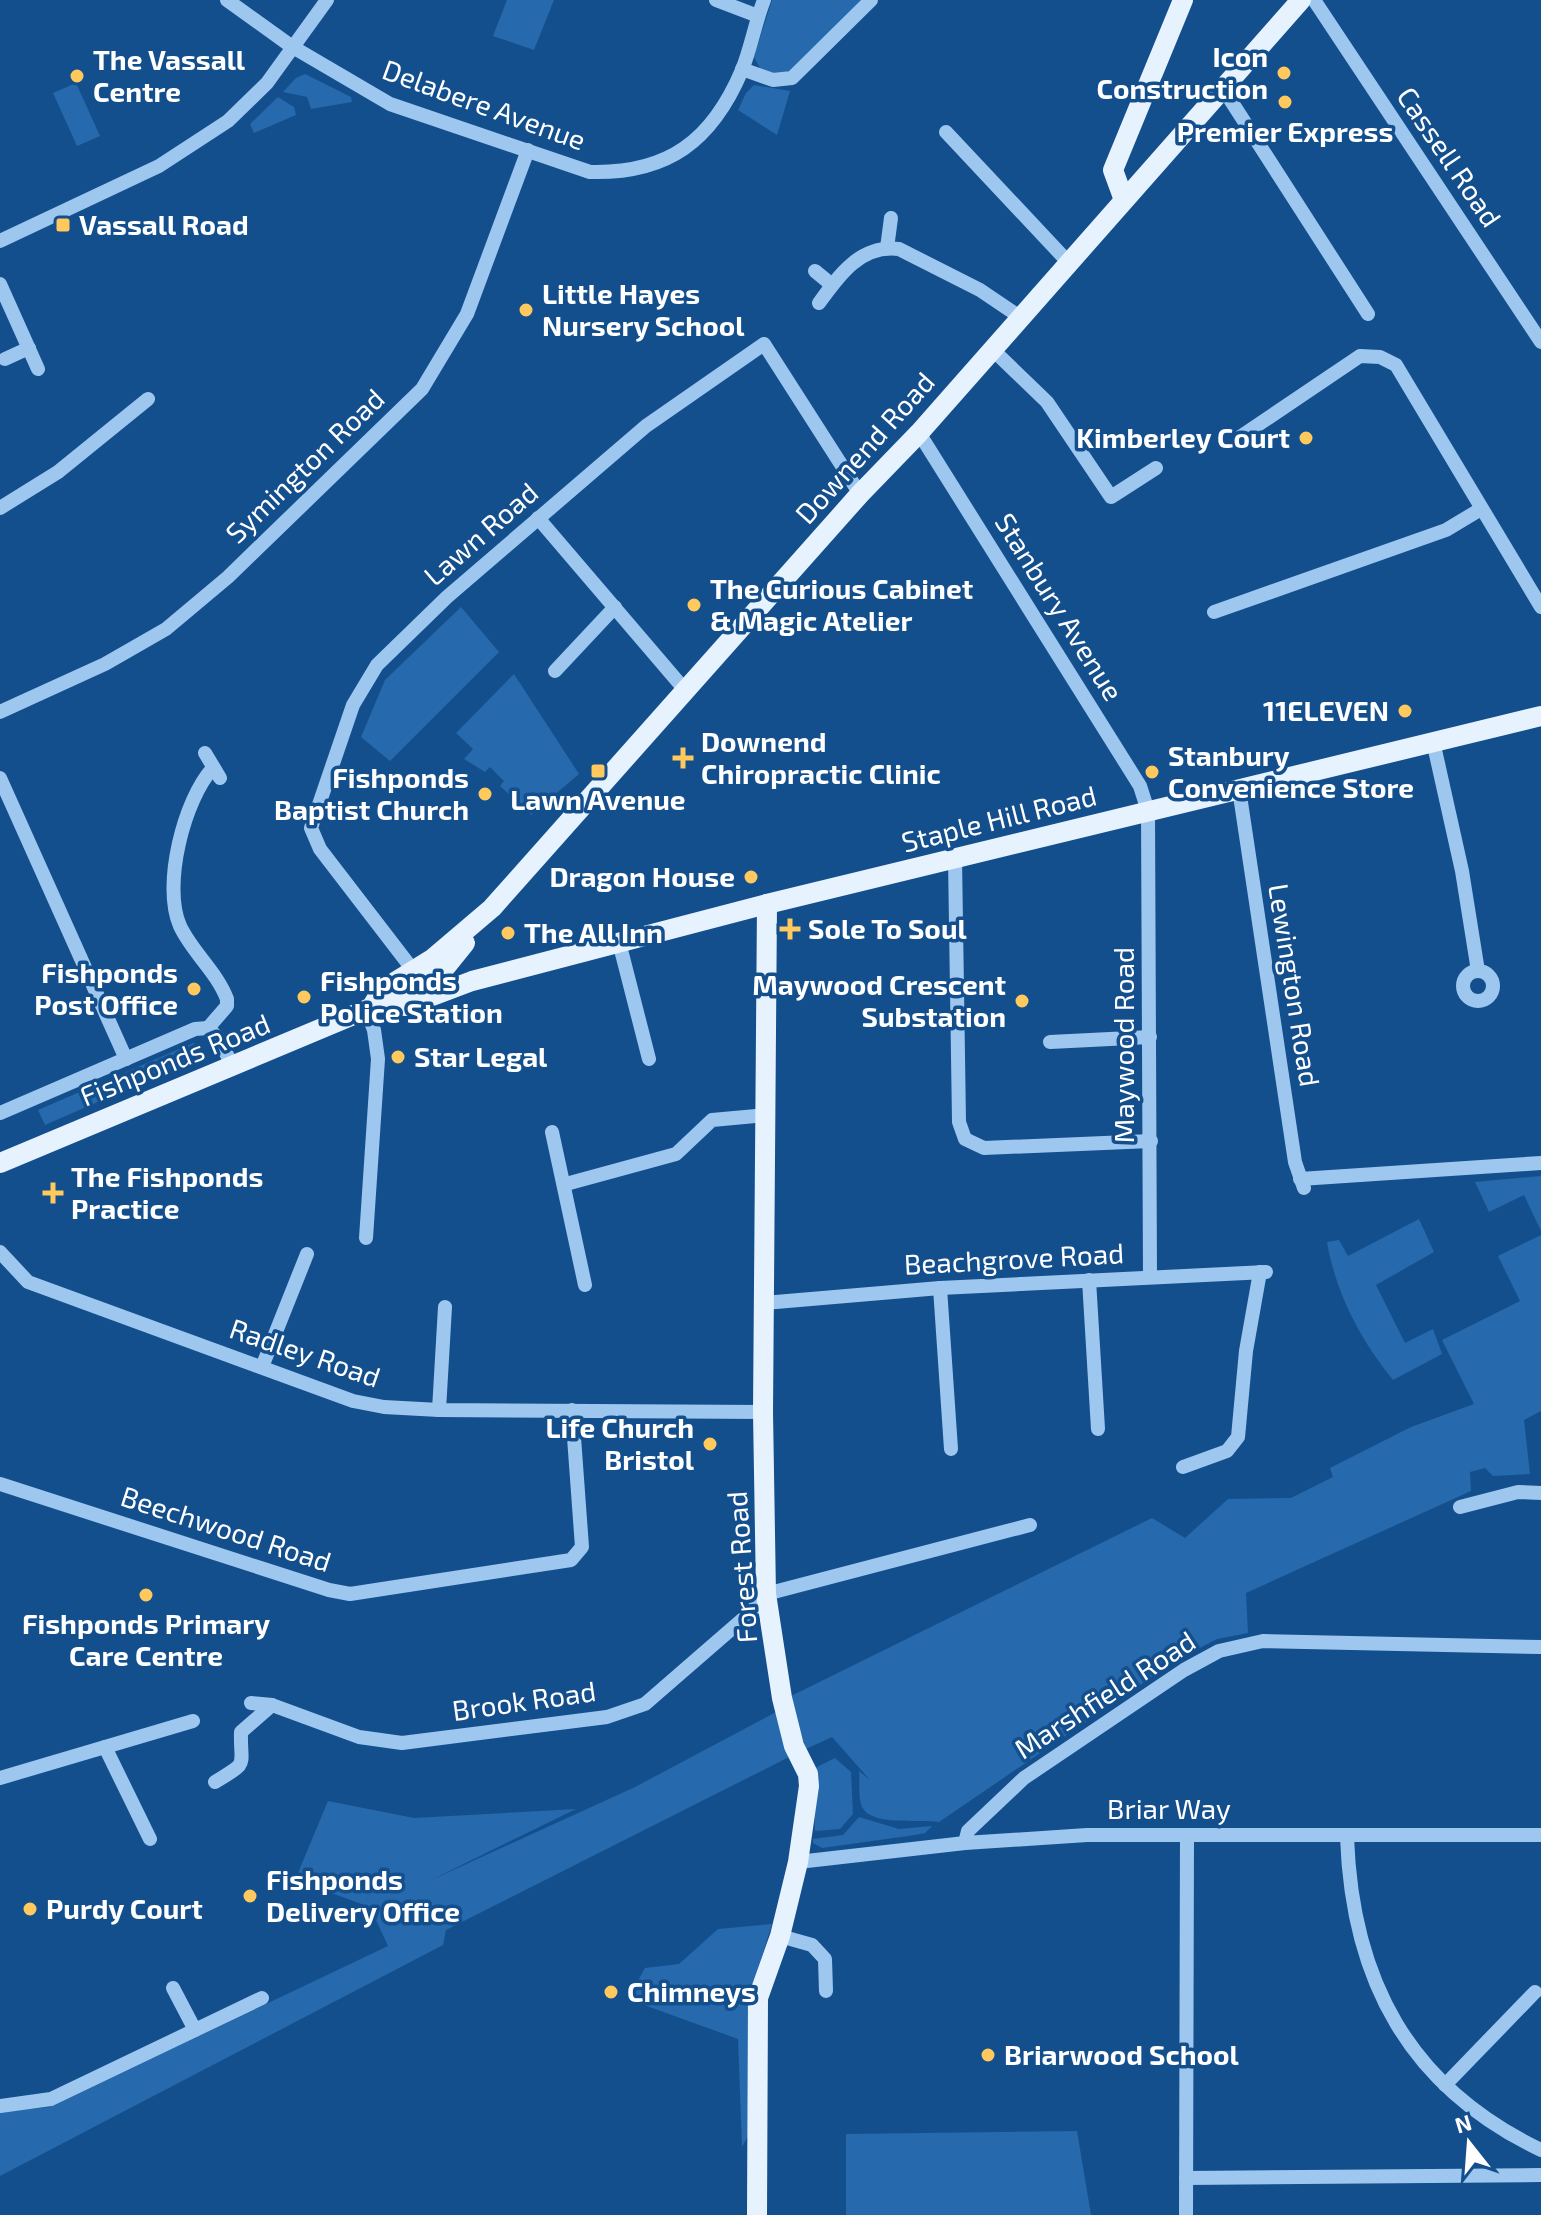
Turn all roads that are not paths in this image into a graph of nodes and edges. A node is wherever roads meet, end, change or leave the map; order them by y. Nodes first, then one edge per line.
1 (227, 0) edge
2 (327, 0) edge
3 (716, 0) edge
4 (764, 0) edge
5 (871, 0) edge
6 (1183, 0) edge
7 (1301, 0) edge
8 (1314, 0) edge
9 (758, 16) junction
10 (291, 46) junction
11 (742, 69) junction
12 (1224, 90) junction
13 (946, 132) dead end
14 (528, 150) junction
15 (1124, 200) junction
16 (891, 218) dead end
17 (0, 241) edge
18 (887, 248) junction
19 (1068, 262) junction
20 (815, 271) dead end
21 (0, 284) edge
22 (832, 285) junction
23 (819, 303) dead end
24 (1368, 314) dead end
25 (1020, 317) junction
26 (1541, 342) edge
27 (29, 348) junction
28 (992, 349) junction
29 (5, 359) dead end
30 (38, 369) dead end
31 (148, 399) dead end
32 (919, 433) junction
33 (1240, 437) dead end
34 (1156, 468) dead end
35 (860, 494) junction
36 (0, 508) edge
37 (1481, 509) junction
38 (538, 518) junction
39 (615, 607) junction
40 (1541, 607) edge
41 (1214, 612) dead end
42 (555, 671) dead end
43 (685, 690) junction
44 (0, 712) edge
45 (1541, 716) edge
46 (1433, 741) junction
47 (205, 753) dead end
48 (0, 778) edge
49 (1239, 789) junction
50 (1148, 811) junction
51 (955, 858) junction
52 (767, 904) junction
53 (468, 932) junction
54 (619, 942) junction
55 (413, 970) junction
56 (1478, 971) dead end
57 (436, 979) junction
58 (472, 981) junction
59 (372, 1008) junction
60 (208, 1028) junction
61 (1150, 1037) junction
62 (1050, 1042) dead end
63 (126, 1059) junction
64 (649, 1059) dead end
65 (232, 1065) junction
66 (0, 1113) edge
67 (767, 1115) junction
68 (552, 1132) dead end
69 (1151, 1141) junction
70 (0, 1163) edge
71 (1541, 1163) edge
72 (566, 1184) junction
73 (366, 1238) dead end
74 (0, 1252) edge
75 (307, 1254) dead end
76 (1150, 1277) junction
77 (1089, 1280) junction
78 (585, 1285) dead end
79 (940, 1288) junction
80 (764, 1303) junction
81 (445, 1307) dead end
82 (262, 1367) junction
83 (439, 1410) junction
84 (572, 1410) junction
85 (763, 1412) junction
86 (1098, 1429) dead end
87 (951, 1449) dead end
88 (1183, 1467) dead end
89 (0, 1484) edge
90 (1541, 1493) edge
91 (1460, 1507) dead end
92 (1030, 1525) dead end
93 (766, 1594) junction
94 (1541, 1647) edge
95 (251, 1703) dead end
96 (272, 1705) junction
97 (193, 1721) dead end
98 (105, 1747) junction
99 (0, 1778) edge
100 (215, 1782) dead end
101 (1187, 1835) junction
102 (1541, 1835) edge
103 (1347, 1837) junction
104 (150, 1839) dead end
105 (965, 1843) junction
106 (798, 1862) junction
107 (780, 1936) junction
108 (173, 1988) dead end
109 (826, 1991) dead end
110 (1535, 1992) dead end
111 (262, 1998) dead end
112 (195, 2030) junction
113 (1445, 2085) junction
114 (0, 2106) edge
115 (1541, 2150) edge
116 (1541, 2175) edge
117 (1186, 2178) junction
118 (757, 2215) edge
119 (1186, 2215) edge

1 - 10 street, Delabere Avenue
2 - 10 street
3 - 9 street
4 - 9 street, Delabere Avenue
5 - 11 street
6 - 15 main road
7 - 12 main road, Downend Road
8 - 26 street, Cassell Road
9 - 11 street, Delabere Avenue
10 - 14 street, Delabere Avenue
10 - 17 street
11 - 14 street, Delabere Avenue
12 - 15 main road, Downend Road
12 - 24 street
13 - 19 street
14 - 44 street, Symington Road
15 - 19 main road, Downend Road
16 - 18 street
18 - 22 street
18 - 25 street
19 - 25 main road, Downend Road
20 - 22 street
21 - 27 street
22 - 23 street
25 - 28 main road, Downend Road
27 - 29 street
27 - 30 street
28 - 32 main road, Downend Road
28 - 34 street
31 - 36 street
32 - 35 main road, Downend Road
32 - 50 street, Stanbury Avenue
33 - 37 street
35 - 38 street, Lawn Road
35 - 43 main road, Downend Road
37 - 40 street
37 - 41 street
38 - 39 street
38 - 55 street, Lawn Road
39 - 42 street
39 - 43 street
43 - 53 main road, Downend Road
45 - 46 main road, Staple Hill Road
46 - 49 main road, Staple Hill Road
46 - 56 street
47 - 60 street
48 - 63 street
49 - 50 main road, Staple Hill Road
49 - 71 street, Lewington Road
50 - 51 main road, Staple Hill Road
50 - 61 street, Maywood Road
51 - 52 main road, Staple Hill Road
51 - 69 street
52 - 54 main road, Staple Hill Road
52 - 67 main road, Forest Road
53 - 55 main road, Downend Road
53 - 57 main road, Downend Road
54 - 58 main road, Staple Hill Road
54 - 64 street
55 - 59 main road, Fishponds Road
57 - 58 main road, Staple Hill Road
57 - 59 main road, Fishponds Road
58 - 59 main road, Staple Hill Road
59 - 65 main road, Fishponds Road
59 - 73 street
60 - 63 street
60 - 65 street
61 - 62 street
61 - 69 street, Maywood Road
63 - 66 street
65 - 70 main road, Fishponds Road
67 - 72 street
67 - 80 main road, Forest Road
68 - 72 street
69 - 76 street, Maywood Road
72 - 78 street
74 - 82 street, Radley Road
75 - 82 street
76 - 77 street, Beachgrove Road
76 - 88 street, Beachgrove Road
77 - 79 street, Beachgrove Road
77 - 86 street
79 - 80 street, Beachgrove Road
79 - 87 street
80 - 85 main road, Forest Road
81 - 83 street
82 - 83 street, Radley Road
83 - 84 street, Radley Road
84 - 85 street, Radley Road
84 - 89 street, Beechwood Road
85 - 93 main road, Forest Road
90 - 91 street
92 - 93 street
93 - 96 street, Brook Road
93 - 106 main road, Forest Road
94 - 105 street, Marshfield Road
95 - 96 street, Brook Road
96 - 100 street
97 - 98 street
98 - 99 street
98 - 104 street
101 - 103 street, Briar Way
101 - 105 street, Briar Way
101 - 117 street
102 - 103 street, Briar Way
103 - 113 street
105 - 106 street, Briar Way
106 - 107 main road, Forest Road
107 - 109 street
107 - 118 main road, Forest Road
108 - 112 street
110 - 113 street
111 - 112 street
112 - 114 street
113 - 115 street
116 - 117 street
117 - 119 street

